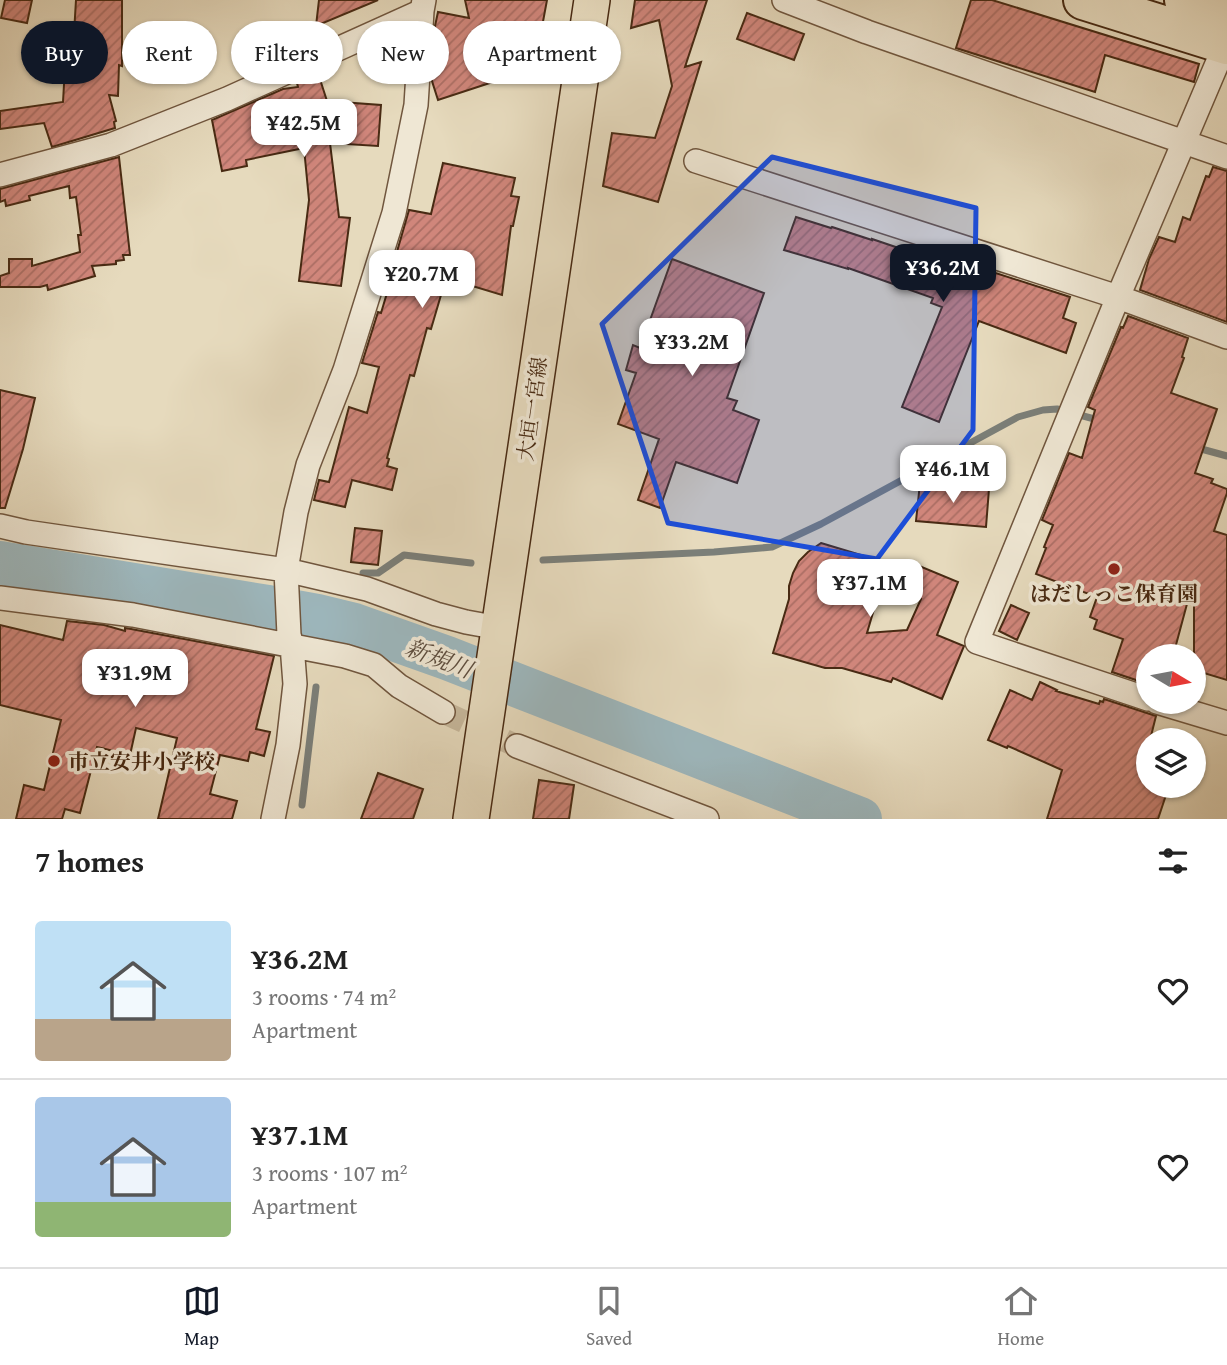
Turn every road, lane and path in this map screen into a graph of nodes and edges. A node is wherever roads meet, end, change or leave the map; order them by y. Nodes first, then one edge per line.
1 (592, 0) edge
2 (785, 0) edge
3 (1083, 0) edge
4 (1184, 0) edge
5 (423, 5) edge
6 (1226, 35) edge
7 (1184, 142) junction
8 (1227, 157) edge
9 (696, 161) dead end
10 (0, 175) edge
11 (1118, 297) junction
12 (1227, 337) edge
13 (0, 526) edge
14 (286, 575) junction
15 (0, 598) edge
16 (498, 636) junction
17 (290, 640) junction
18 (1136, 695) edge
19 (443, 712) tunnel mouth
20 (1197, 714) edge
21 (1227, 723) edge
22 (517, 746) tunnel mouth
23 (273, 819) edge
24 (471, 819) edge
25 (707, 819) edge

1 - 16 main road, 大垣一宮線
2 - 7 street
3 - 6 highway
4 - 6 highway
5 - 10 street
5 - 14 street
6 - 7 street
7 - 8 street
7 - 11 street
9 - 11 street
11 - 12 street
11 - 18 street
13 - 14 street
14 - 16 street
14 - 17 street
15 - 17 street
16 - 24 main road, 大垣一宮線
17 - 19 street
17 - 23 street
20 - 21 street
22 - 25 street

